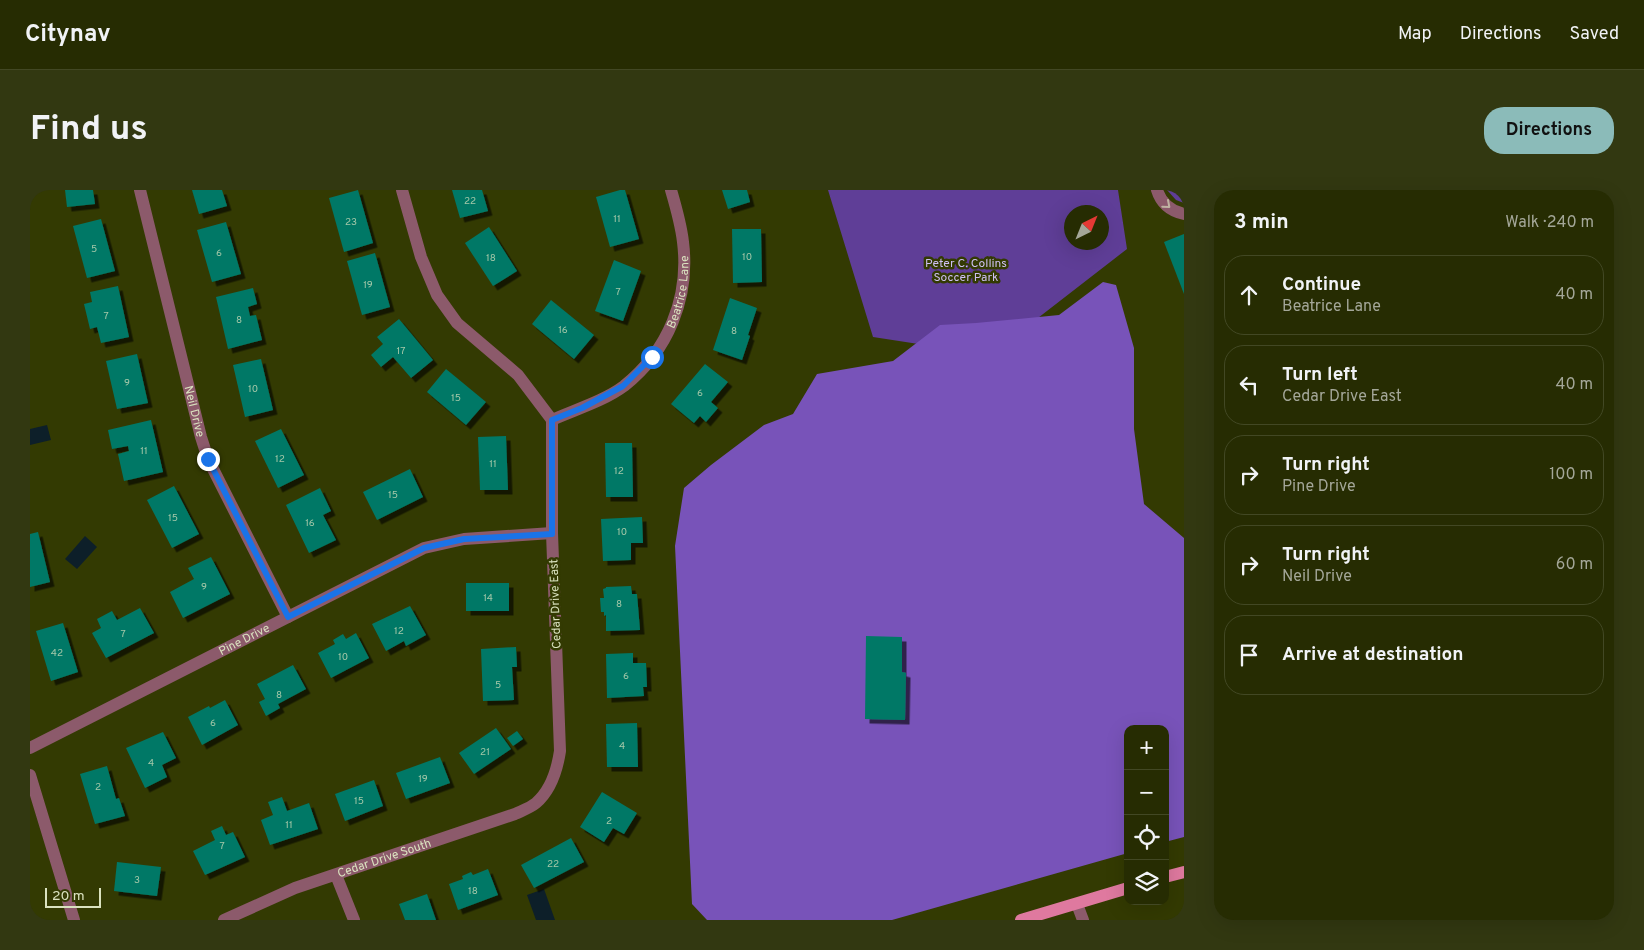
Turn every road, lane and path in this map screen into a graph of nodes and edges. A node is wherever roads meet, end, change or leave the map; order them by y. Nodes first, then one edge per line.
1 (140, 190) edge
2 (402, 190) edge
3 (671, 190) edge
4 (1157, 190) edge
5 (1184, 214) edge
6 (552, 420) junction
7 (552, 534) junction
8 (288, 617) junction
9 (30, 748) edge
10 (30, 775) edge
11 (543, 795) joint
12 (1184, 872) edge
13 (336, 875) junction
14 (1169, 876) edge
15 (1124, 889) edge
16 (1077, 904) junction
17 (74, 920) edge
18 (224, 920) edge
19 (354, 920) edge
20 (1022, 920) edge
21 (1083, 920) edge

1 - 8 street, Neil Drive
2 - 6 street
3 - 6 street, Beatrice Lane
4 -> 5 street
6 - 7 street, Cedar Drive East
7 - 8 street, Pine Drive
7 - 11 street, Cedar Drive East
8 - 9 street, Pine Drive
10 - 17 street
11 - 13 street, Cedar Drive South
12 - 14 main road
13 - 18 street, Cedar Drive South
13 - 19 street
15 - 16 main road
16 - 20 main road
16 - 21 street

